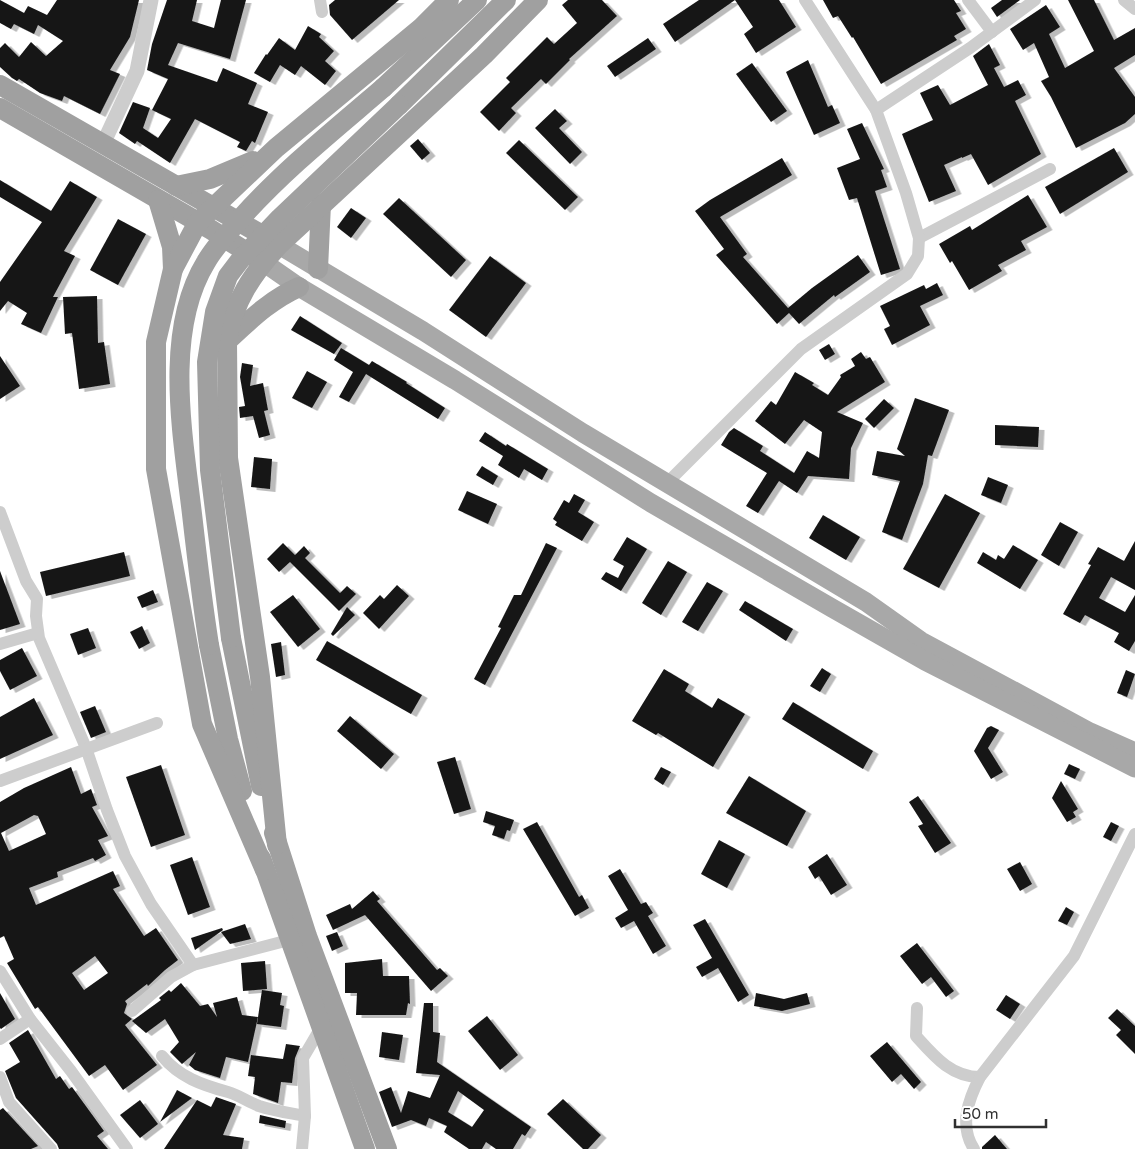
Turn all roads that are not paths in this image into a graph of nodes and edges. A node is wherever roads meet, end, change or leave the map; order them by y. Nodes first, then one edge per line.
1 (151, 0) edge
2 (449, 0) edge
3 (477, 0) edge
4 (506, 0) edge
5 (538, 0) edge
6 (805, 0) edge
7 (968, 0) edge
8 (1036, 0) edge
9 (1124, 0) edge
10 (1135, 9) edge
11 (992, 32) junction
12 (0, 85) edge
13 (0, 108) edge
14 (876, 110) junction
15 (103, 144) junction
16 (276, 148) junction
17 (1050, 169) dead end
18 (176, 186) junction
19 (158, 200) junction
20 (321, 204) junction
21 (212, 207) junction
22 (198, 222) junction
23 (919, 238) junction
24 (279, 245) junction
25 (263, 262) junction
26 (173, 269) junction
27 (318, 269) junction
28 (299, 287) junction
29 (227, 341) junction
30 (668, 482) junction
31 (0, 512) edge
32 (38, 633) junction
33 (0, 644) edge
34 (157, 723) dead end
35 (86, 748) junction
36 (1135, 752) edge
37 (1135, 768) edge
38 (0, 781) edge
39 (1135, 834) edge
40 (277, 845) junction
41 (265, 870) junction
42 (289, 940) junction
43 (193, 965) junction
44 (0, 971) edge
45 (917, 1008) dead end
46 (132, 1011) dead end
47 (30, 1019) junction
48 (320, 1029) junction
49 (0, 1039) edge
50 (162, 1056) dead end
51 (0, 1077) edge
52 (980, 1078) junction
53 (305, 1116) junction
54 (51, 1149) edge
55 (127, 1149) edge
56 (302, 1149) edge
57 (364, 1149) edge
58 (388, 1149) edge
59 (974, 1149) edge

1 - 15 street
2 - 16 highway
3 - 41 highway, bridge
4 - 40 highway, bridge
5 - 20 highway
6 - 14 street
7 - 11 street
8 - 11 street
9 - 10 street
11 - 14 street
12 - 15 highway
13 - 19 highway
14 - 23 street
15 - 18 highway
16 - 18 highway
16 - 21 highway
17 - 23 street
18 - 21 highway
19 - 22 highway
19 - 26 highway
20 - 24 highway
20 - 27 highway
21 - 22 highway
21 - 24 highway
22 - 25 highway
22 - 26 highway
23 - 30 street
24 - 25 highway
24 - 27 main road
25 - 28 main road
25 - 29 highway
26 - 41 highway
27 - 30 main road
28 - 29 highway
28 - 37 main road
29 - 40 highway
30 - 36 main road
31 - 32 street
32 - 33 street
32 - 35 street
34 - 35 street
35 - 38 street
35 - 43 street
39 - 52 street
40 - 58 highway
41 - 42 highway
42 - 43 street
42 - 48 highway
43 - 46 street
44 - 47 street
45 - 52 street
47 - 49 street
47 - 55 street
48 - 53 street
48 - 57 highway
50 - 53 street
51 - 54 street
52 - 59 street
53 - 56 street

